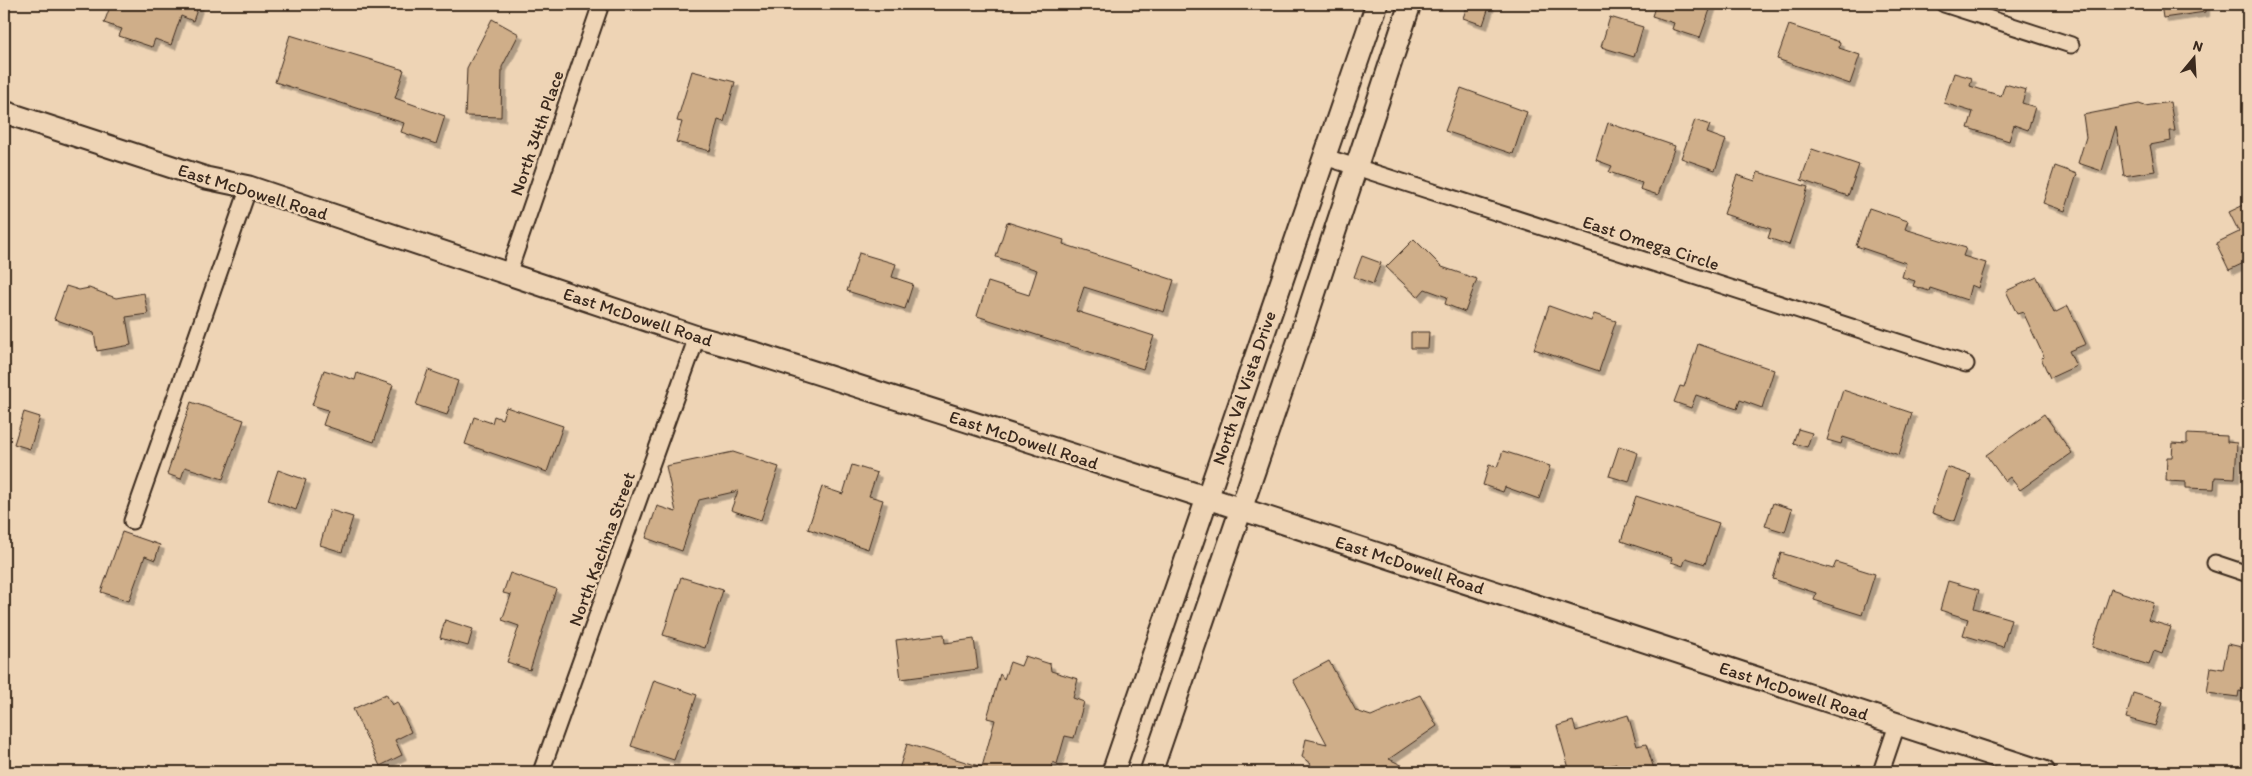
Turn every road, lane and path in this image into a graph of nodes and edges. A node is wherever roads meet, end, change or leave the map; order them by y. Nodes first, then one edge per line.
1 (601, 4) edge
2 (1377, 4) edge
3 (1410, 4) edge
4 (1944, 4) edge
5 (2071, 45) dead end
6 (4, 112) edge
7 (1325, 157) junction
8 (1355, 167) junction
9 (248, 188) junction
10 (508, 274) junction
11 (697, 337) junction
12 (1966, 364) dead end
13 (1206, 498) junction
14 (1241, 509) junction
15 (132, 521) dead end
16 (2215, 563) dead end
17 (2248, 574) edge
18 (1897, 725) junction
19 (541, 772) edge
20 (1113, 772) edge
21 (1151, 772) edge
22 (1881, 772) edge
23 (2044, 772) edge

1 - 10 street, North 34th Place
2 - 7 main road, North Val Vista Drive
3 - 8 main road, North Val Vista Drive
4 - 5 street
6 - 9 main road, East McDowell Road
7 - 8 street, East Omega Circle
7 - 13 main road, North Val Vista Drive
8 - 12 street, East Omega Circle
8 - 14 main road, North Val Vista Drive
9 - 10 main road, East McDowell Road
9 - 15 street
10 - 11 main road, East McDowell Road
11 - 13 main road, East McDowell Road
11 - 19 street, North Kachina Street
13 - 14 main road, East McDowell Road
13 - 20 main road, North Val Vista Drive
14 - 18 main road, East McDowell Road
14 - 21 main road, North Val Vista Drive
16 - 17 street
18 - 22 street
18 - 23 main road, East McDowell Road

